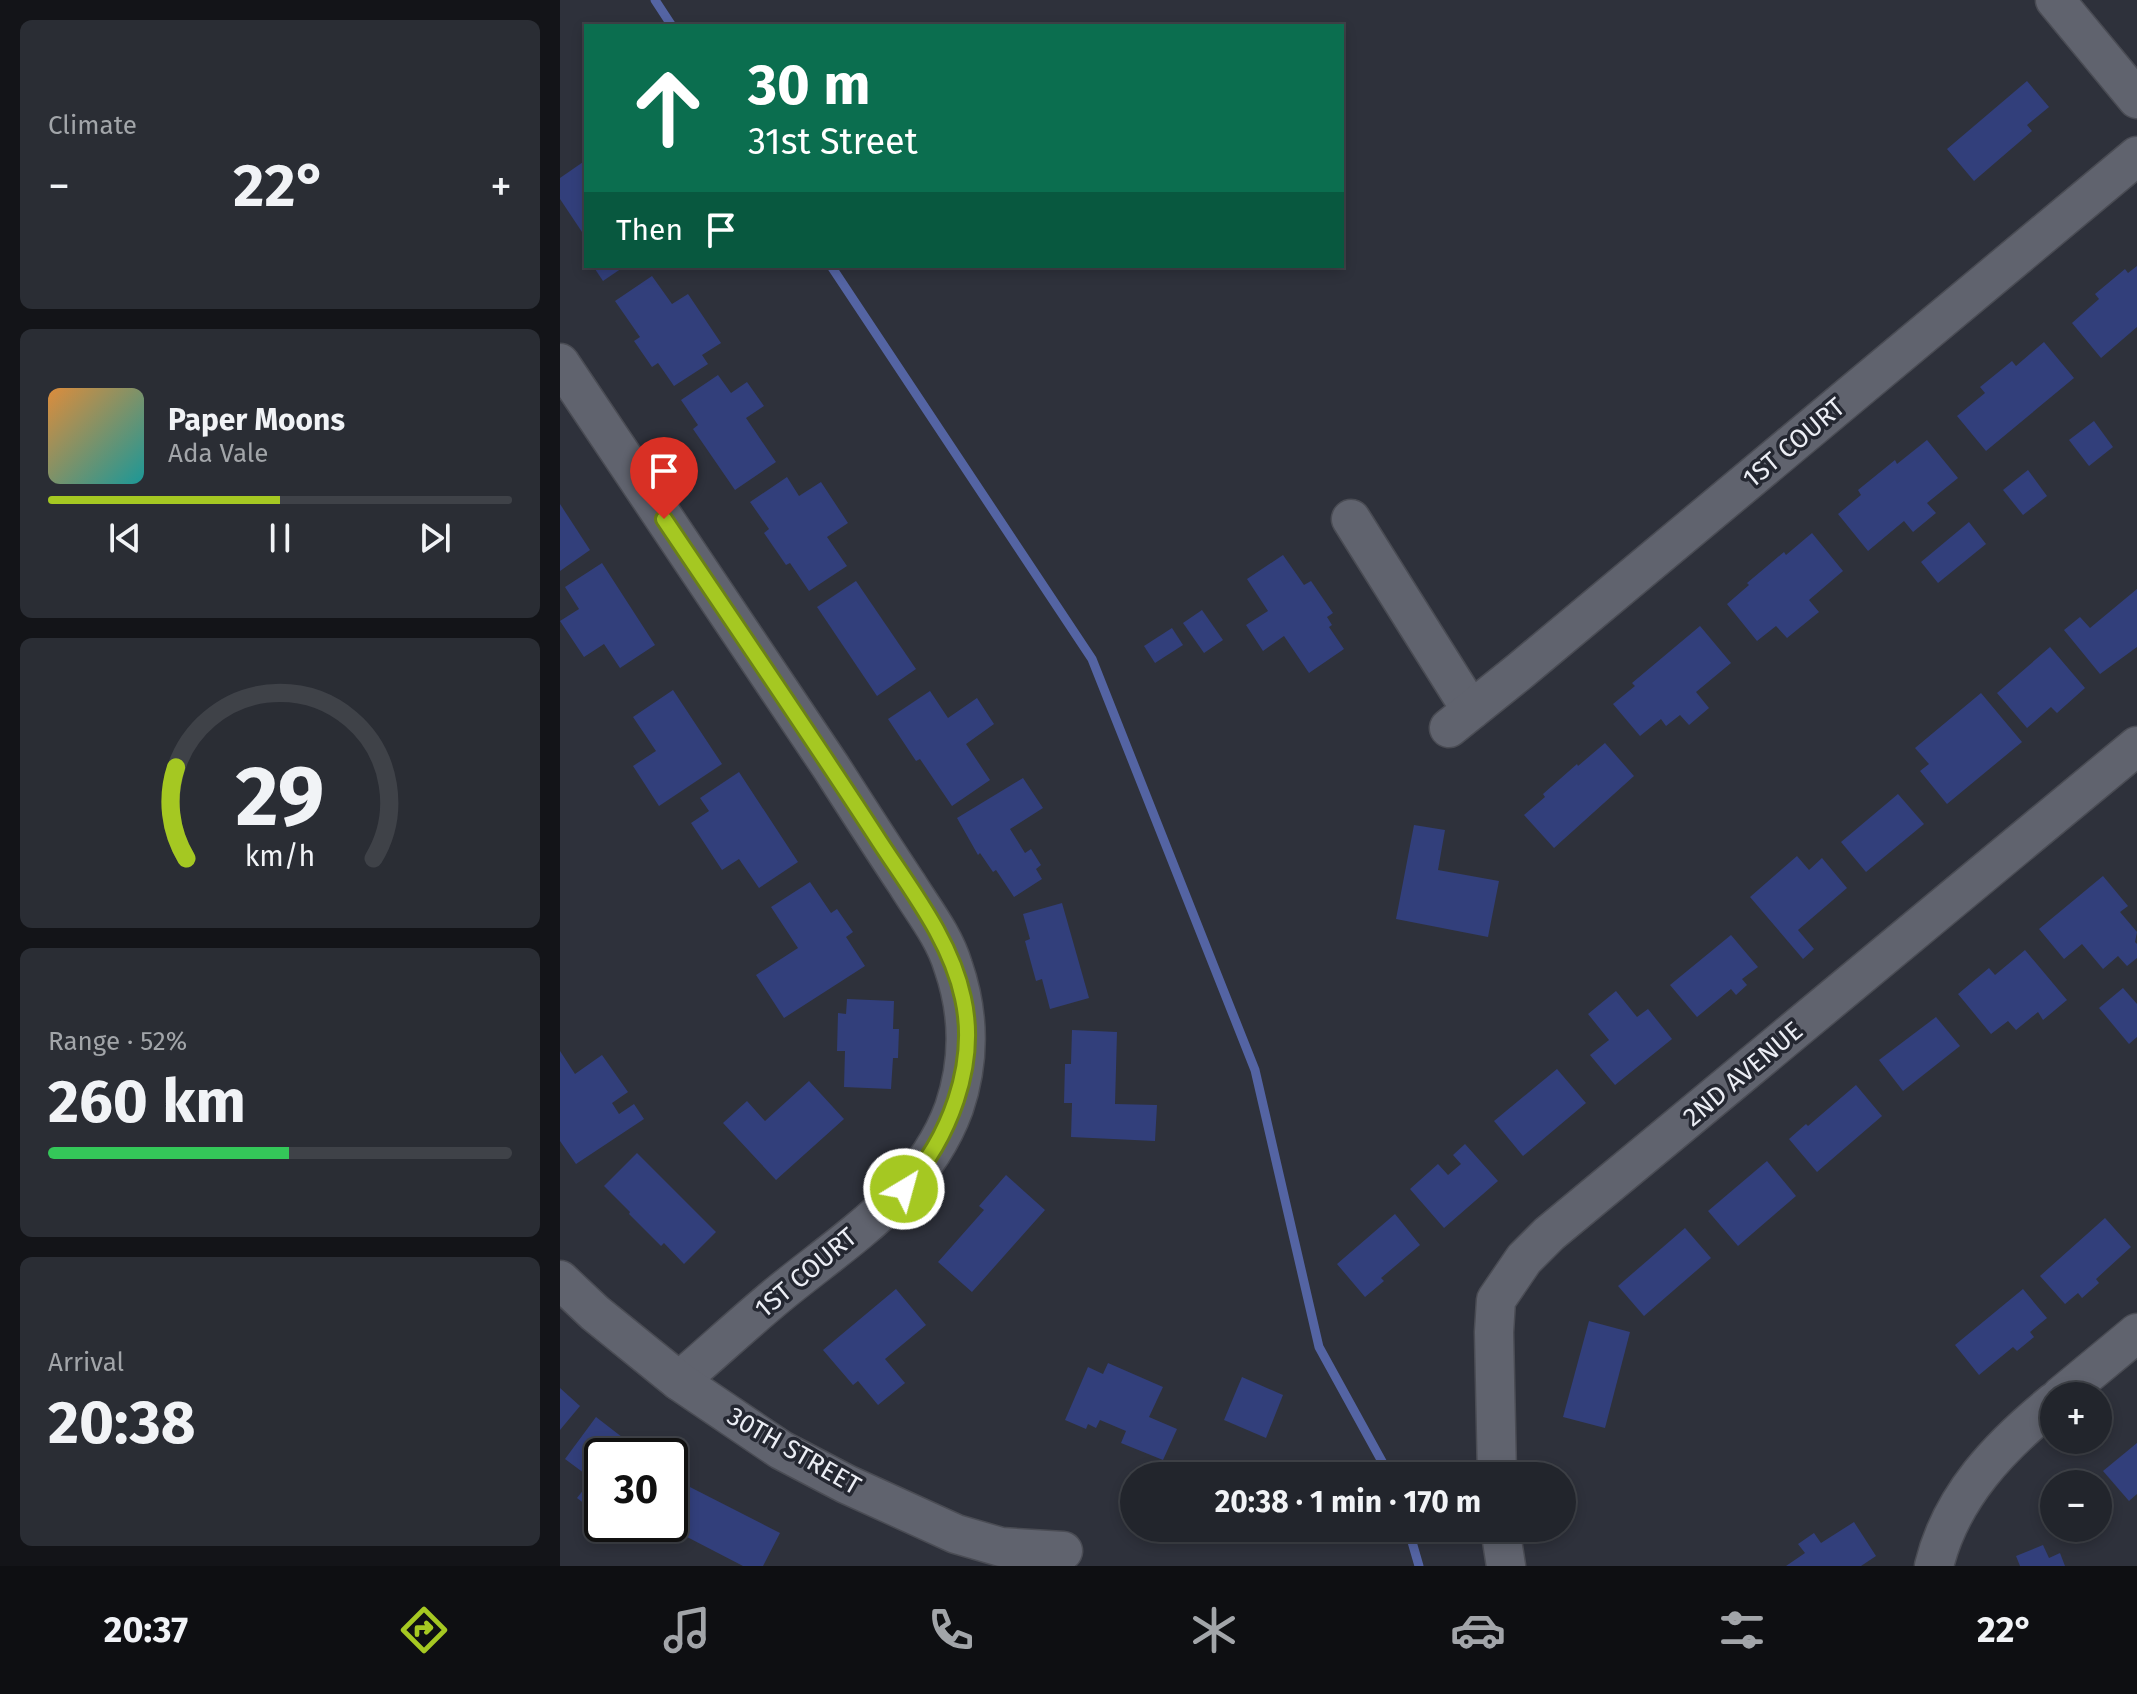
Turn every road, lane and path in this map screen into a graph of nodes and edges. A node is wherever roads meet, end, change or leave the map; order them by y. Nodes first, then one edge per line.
1 (2055, 0) edge
2 (2137, 99) edge
3 (2137, 156) edge
4 (560, 363) edge
5 (1351, 519) dead end
6 (2137, 746) edge
7 (560, 1280) edge
8 (2137, 1333) edge
9 (679, 1381) junction
10 (2078, 1382) edge
11 (2040, 1413) edge
12 (1497, 1462) edge
13 (1502, 1542) edge
14 (1063, 1551) dead end
15 (1506, 1566) edge
16 (1934, 1566) edge

1 - 2 street
3 - 5 street, 1ST COURT
4 - 9 street, 1ST COURT
6 - 12 street, 2ND AVENUE
7 - 9 street, 30TH STREET
8 - 10 street
9 - 14 street, 30TH STREET
11 - 16 street
13 - 15 street

